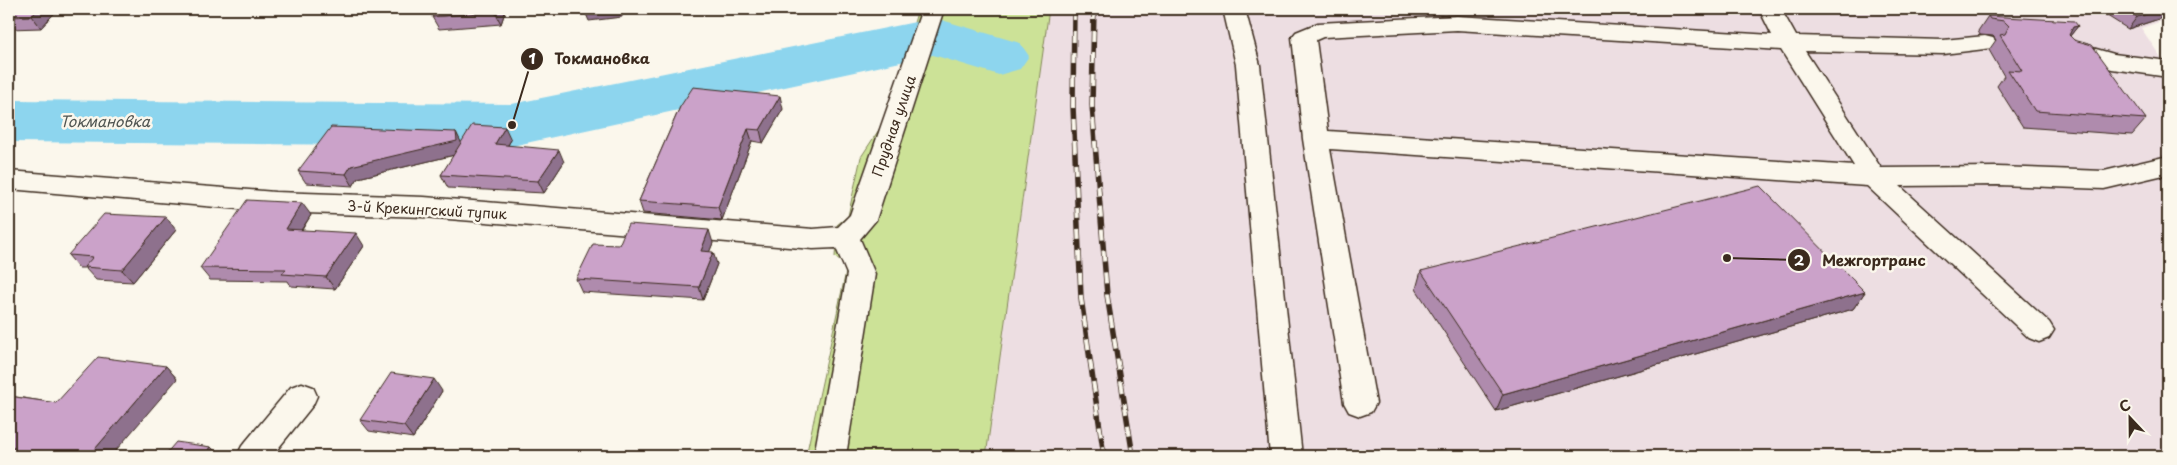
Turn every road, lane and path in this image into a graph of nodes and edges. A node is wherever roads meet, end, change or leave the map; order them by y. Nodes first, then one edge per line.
1 (934, 9) edge
2 (1234, 9) edge
3 (1770, 9) edge
4 (1788, 43) junction
5 (1991, 52) dead end
6 (2078, 58) edge
7 (2168, 69) edge
8 (1316, 139) junction
9 (2168, 165) edge
10 (1874, 177) junction
11 (9, 180) edge
12 (845, 237) junction
13 (2040, 330) dead end
14 (302, 396) dead end
15 (1360, 403) dead end
16 (253, 456) edge
17 (830, 456) edge
18 (1286, 456) edge

1 - 12 street, Прудная улица
2 - 18 street
3 - 4 street
4 - 5 street
4 - 8 street
4 - 10 street
6 - 7 street
8 - 10 street
8 - 15 street
9 - 10 street
10 - 13 street
11 - 12 street, 3-й Крекингский тупик
12 - 17 street
14 - 16 street

